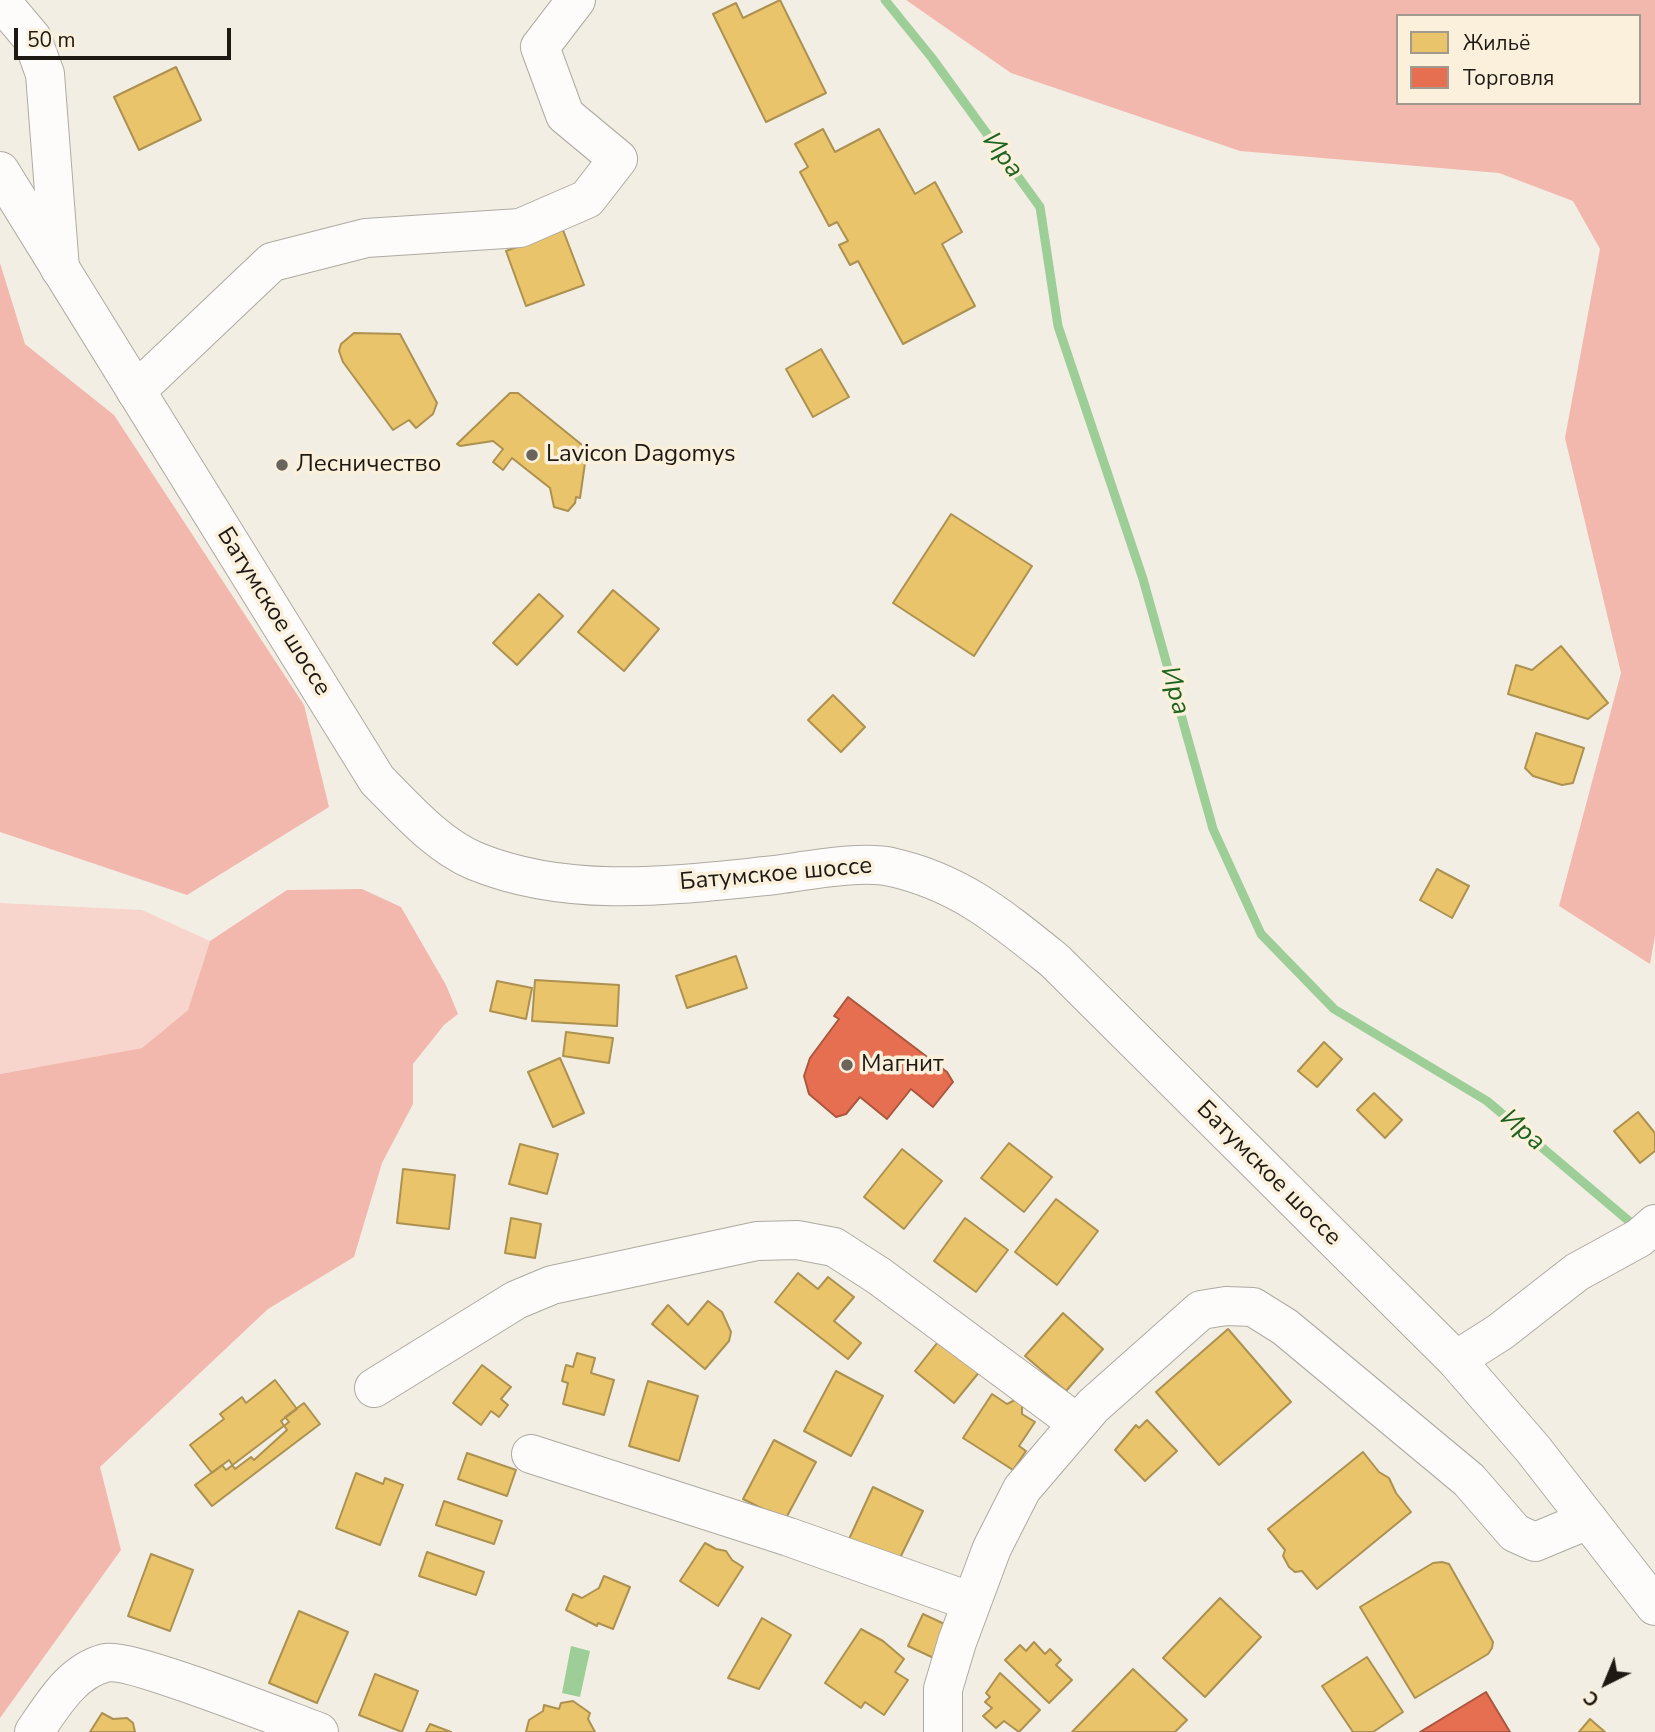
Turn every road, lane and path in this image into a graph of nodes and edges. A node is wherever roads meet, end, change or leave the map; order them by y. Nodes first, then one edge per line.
1 (1, 0) edge
2 (576, 0) edge
3 (0, 171) edge
4 (61, 269) junction
5 (136, 391) junction
6 (1655, 1224) edge
7 (1456, 1360) junction
8 (374, 1388) dead end
9 (1077, 1423) junction
10 (531, 1454) dead end
11 (1588, 1520) junction
12 (972, 1602) junction
13 (1655, 1606) edge
14 (34, 1732) edge
15 (319, 1732) edge
16 (943, 1732) edge

1 - 4 main road
2 - 5 main road
3 - 4 main road, Батумское шоссе
4 - 5 main road, Батумское шоссе
5 - 7 main road, Батумское шоссе
6 - 7 main road
7 - 11 main road, Батумское шоссе
8 - 9 main road
9 - 11 main road
9 - 12 main road
10 - 12 main road
11 - 13 main road, Батумское шоссе
12 - 16 main road
14 - 15 main road

